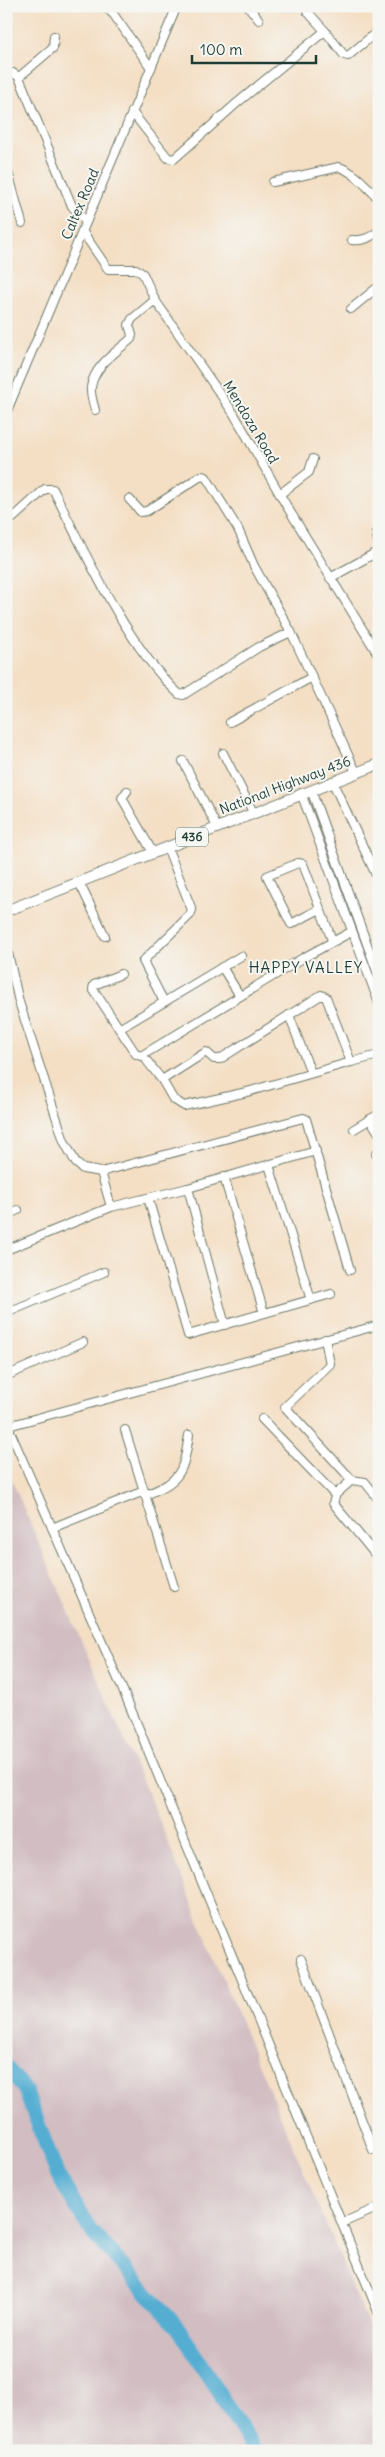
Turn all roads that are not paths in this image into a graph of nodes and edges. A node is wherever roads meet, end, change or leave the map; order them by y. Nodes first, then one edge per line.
1 (105, 6) edge
2 (177, 6) edge
3 (248, 6) edge
4 (307, 6) edge
5 (259, 20) dead end
6 (379, 30) edge
7 (325, 31) junction
8 (54, 36) dead end
9 (151, 68) junction
10 (6, 73) edge
11 (19, 77) junction
12 (132, 112) junction
13 (6, 165) edge
14 (273, 182) dead end
15 (379, 198) edge
16 (86, 222) junction
17 (22, 223) dead end
18 (82, 231) junction
19 (379, 231) edge
20 (352, 240) dead end
21 (379, 286) edge
22 (155, 300) junction
23 (350, 309) dead end
24 (95, 410) dead end
25 (6, 413) edge
26 (313, 459) dead end
27 (280, 494) junction
28 (129, 499) dead end
29 (6, 516) edge
30 (379, 530) edge
31 (379, 546) edge
32 (379, 551) edge
33 (330, 578) junction
34 (290, 632) junction
35 (379, 656) edge
36 (312, 677) junction
37 (230, 722) dead end
38 (223, 753) dead end
39 (183, 760) dead end
40 (379, 764) edge
41 (356, 772) junction
42 (332, 781) junction
43 (127, 791) dead end
44 (306, 791) junction
45 (253, 812) junction
46 (217, 827) junction
47 (167, 847) junction
48 (153, 853) junction
49 (379, 881) edge
50 (79, 882) junction
51 (320, 909) junction
52 (6, 911) edge
53 (352, 932) junction
54 (105, 936) dead end
55 (332, 940) junction
56 (6, 944) edge
57 (241, 956) dead end
58 (222, 967) junction
59 (121, 974) dead end
60 (379, 977) edge
61 (240, 996) junction
62 (164, 1002) junction
63 (379, 1003) edge
64 (289, 1015) junction
65 (119, 1029) junction
66 (379, 1055) edge
67 (147, 1061) dead end
68 (351, 1062) junction
69 (311, 1073) junction
70 (162, 1080) junction
71 (379, 1114) edge
72 (370, 1119) junction
73 (354, 1129) dead end
74 (379, 1133) edge
75 (316, 1152) junction
76 (269, 1165) junction
77 (101, 1172) junction
78 (224, 1177) junction
79 (188, 1188) junction
80 (148, 1198) junction
81 (111, 1207) junction
82 (18, 1210) dead end
83 (6, 1215) edge
84 (6, 1250) edge
85 (350, 1270) dead end
86 (104, 1272) dead end
87 (331, 1294) dead end
88 (311, 1300) junction
89 (6, 1313) edge
90 (264, 1313) junction
91 (225, 1325) junction
92 (379, 1325) edge
93 (325, 1338) junction
94 (83, 1342) dead end
95 (6, 1376) edge
96 (262, 1419) dead end
97 (7, 1424) edge
98 (125, 1430) dead end
99 (189, 1435) dead end
100 (352, 1480) junction
101 (144, 1493) junction
102 (335, 1495) junction
103 (379, 1500) edge
104 (52, 1528) junction
105 (379, 1559) edge
106 (174, 1587) dead end
107 (301, 1959) dead end
108 (373, 2150) dead end
109 (379, 2206) edge
110 (342, 2223) junction
111 (379, 2314) edge

1 - 9 street
2 - 9 street, Caltex Road
3 - 5 street
4 - 7 street
6 - 7 street
7 - 12 street
8 - 11 street
9 - 12 street, Caltex Road
10 - 11 street
11 - 16 street
12 - 16 street, Caltex Road
13 - 17 street
14 - 15 street
16 - 18 street, Caltex Road
18 - 22 street, Mendoza Road
18 - 25 street, Caltex Road
19 - 20 street
21 - 23 street
22 - 24 street
22 - 27 street, Mendoza Road
26 - 27 street
27 - 33 street, Mendoza Road
28 - 34 street
29 - 34 street
30 - 31 street
32 - 33 street
33 - 35 street, Mendoza Road
34 - 36 street
36 - 37 street
36 - 41 street
38 - 45 street
39 - 46 street
40 - 41 main road, National Highway 436 / 436
41 - 42 main road, National Highway 436 / 436
42 - 44 main road, National Highway 436 / 436
42 - 49 street
43 - 48 street
44 - 45 main road, National Highway 436 / 436
44 - 53 street
44 - 60 street
45 - 46 main road, National Highway 436 / 436
46 - 47 main road, National Highway 436 / 436
47 - 48 main road, National Highway 436 / 436
47 - 62 street
48 - 50 main road, National Highway 436 / 436
50 - 52 main road, National Highway 436 / 436
50 - 54 street
51 - 51 street
51 - 55 street
53 - 55 street
53 - 63 street
55 - 61 street
56 - 77 street
57 - 58 street
58 - 61 street
58 - 62 street
59 - 65 street
61 - 65 street
62 - 65 street
64 - 68 street
64 - 69 street
64 - 70 street
66 - 68 street
67 - 70 street
68 - 69 street
69 - 70 street
71 - 72 street
72 - 73 street
72 - 74 street
75 - 76 street
75 - 77 street
75 - 85 street
76 - 78 street
76 - 88 street
77 - 81 street
78 - 79 street
78 - 90 street
79 - 80 street
79 - 91 street
80 - 81 street
80 - 91 street
81 - 84 street
82 - 83 street
86 - 89 street
87 - 88 street
88 - 90 street
90 - 91 street
92 - 93 street
93 - 97 street
93 - 100 street
94 - 95 street
96 - 102 street
97 - 104 street
98 - 101 street
99 - 101 street
100 - 102 street
100 - 103 street
101 - 104 street
101 - 106 street
102 - 105 street
104 - 110 street
107 - 108 street
109 - 110 street
110 - 111 street

